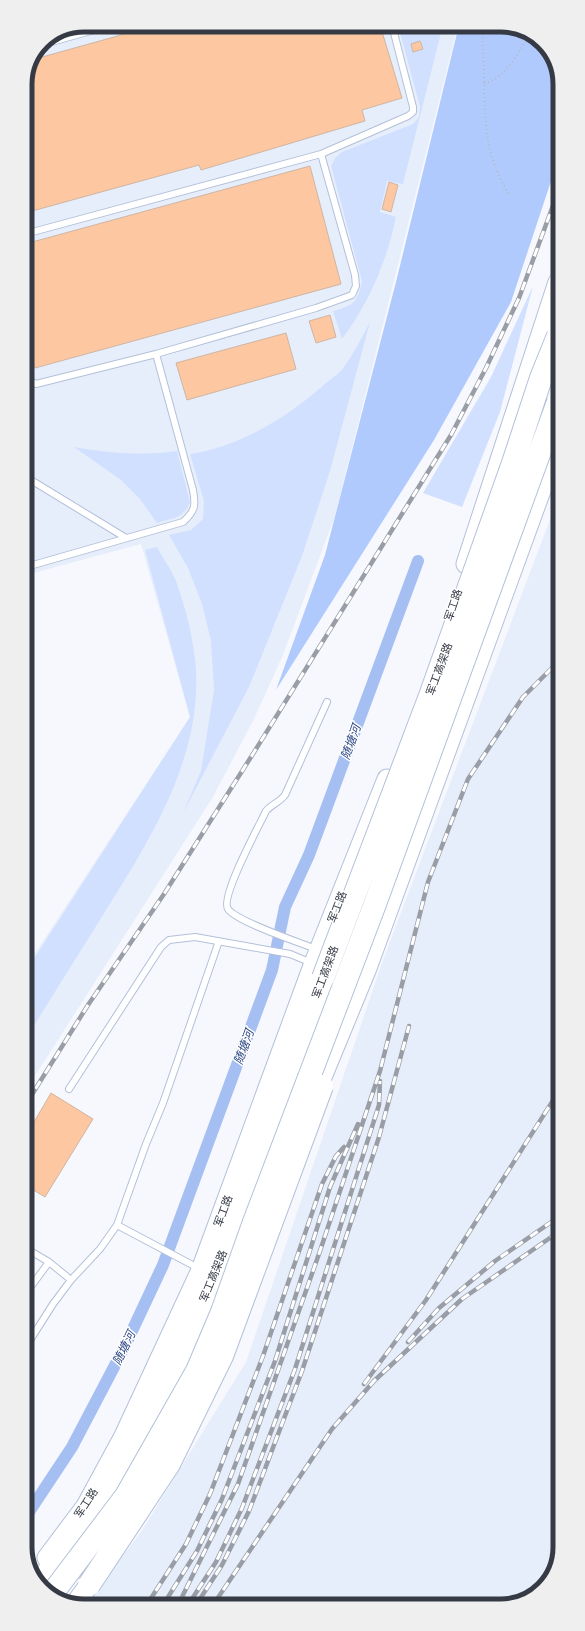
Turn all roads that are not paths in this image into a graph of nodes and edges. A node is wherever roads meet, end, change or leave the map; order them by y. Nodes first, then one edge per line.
1 (83, 32) edge
2 (394, 32) edge
3 (56, 40) edge
4 (321, 154) junction
5 (32, 232) edge
6 (553, 297) edge
7 (553, 324) edge
8 (553, 348) edge
9 (156, 354) junction
10 (541, 378) junction
11 (32, 382) edge
12 (553, 416) edge
13 (553, 458) edge
14 (32, 481) edge
15 (126, 538) junction
16 (32, 565) edge
17 (327, 702) dead end
18 (375, 904) junction
19 (219, 941) junction
20 (317, 957) junction
21 (340, 958) dead end
22 (346, 960) dead end
23 (334, 971) dead end
24 (341, 974) dead end
25 (364, 975) junction
26 (69, 1089) dead end
27 (117, 1225) junction
28 (32, 1252) edge
29 (49, 1262) junction
30 (201, 1270) junction
31 (71, 1280) junction
32 (32, 1285) edge
33 (32, 1337) edge
34 (38, 1570) edge
35 (43, 1578) edge
36 (89, 1585) junction
37 (55, 1590) edge
38 (79, 1599) edge

1 - 3 lane
2 - 4 lane
4 - 5 lane
4 - 9 lane
6 - 20 main road, 军工路
7 - 10 highway, bridge
8 - 10 highway, 军工高架路, bridge
9 - 11 lane
9 - 15 lane
10 - 35 highway, 军工高架路, bridge
12 - 18 highway, 军工高架路, bridge
13 - 25 main road
14 - 15 lane
15 - 16 lane
17 - 20 lane
18 - 36 highway, bridge
18 - 37 highway, 军工高架路, bridge
19 - 20 lane
19 - 26 lane
19 - 27 lane
20 - 21 lane
20 - 23 lane
20 - 30 main road, 军工路
22 - 25 lane
24 - 25 lane
25 - 36 main road
27 - 30 lane
27 - 31 lane
28 - 29 lane
29 - 31 lane
29 - 32 lane
30 - 34 main road, 军工路
31 - 33 lane
36 - 38 main road

